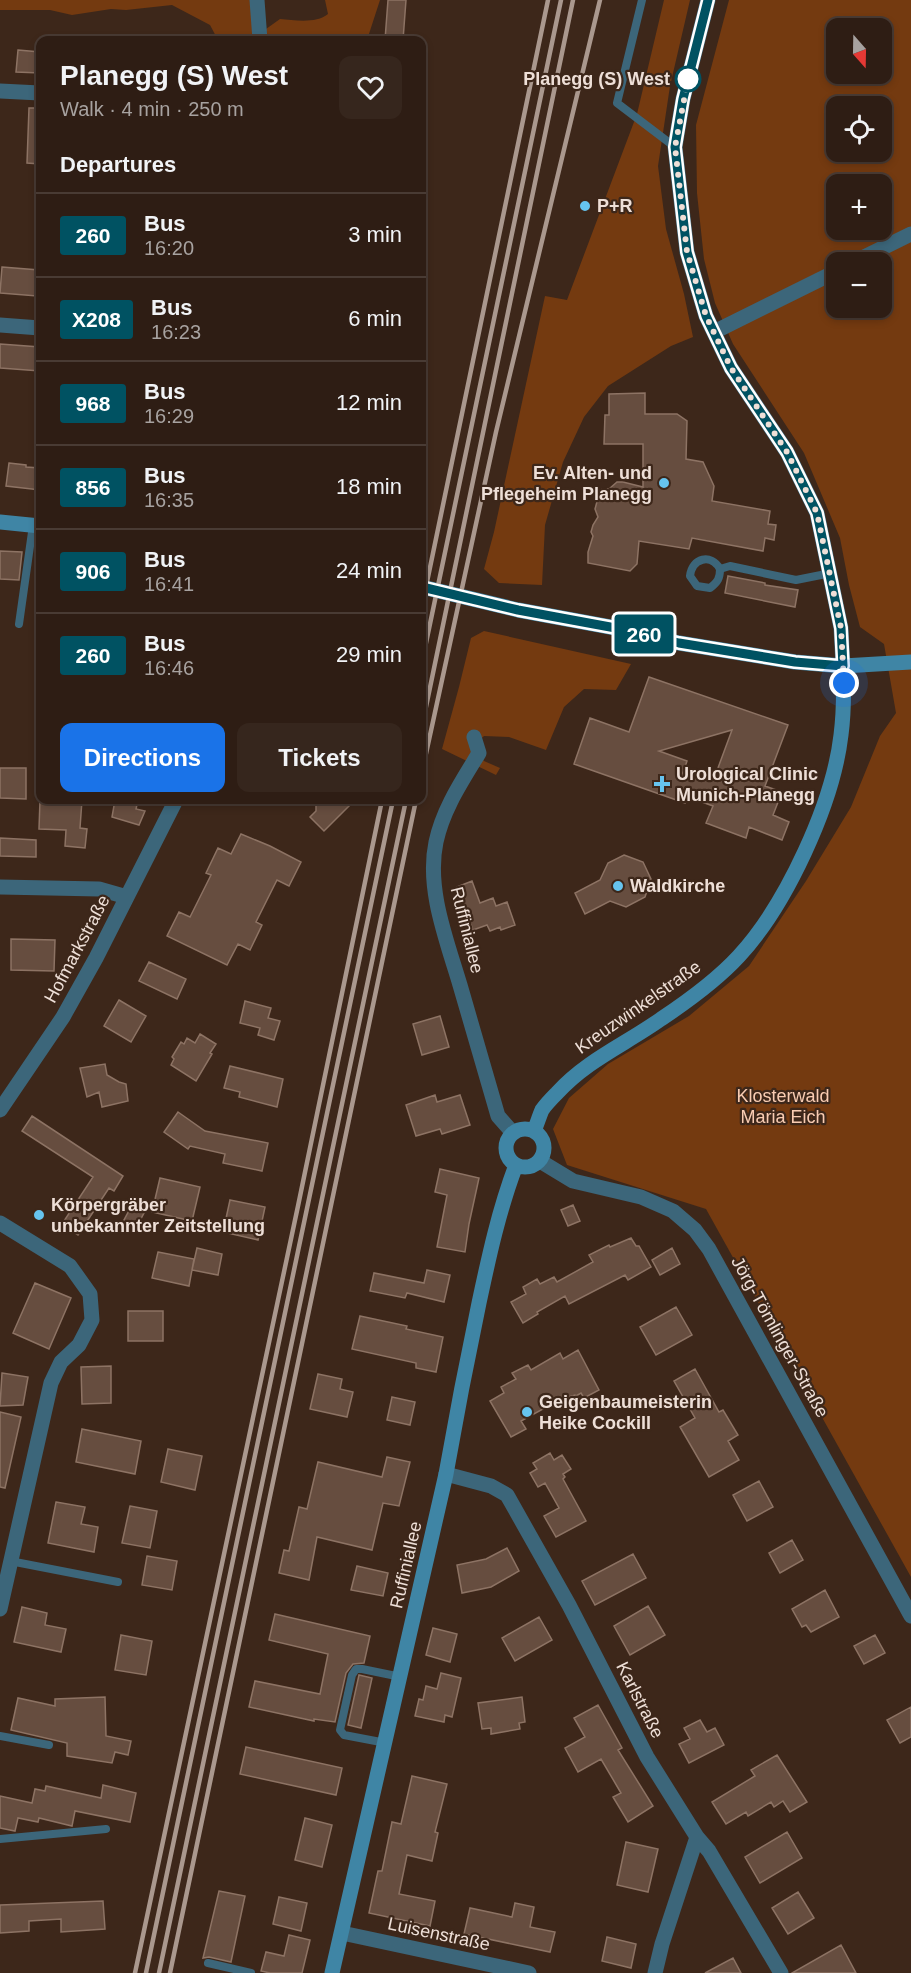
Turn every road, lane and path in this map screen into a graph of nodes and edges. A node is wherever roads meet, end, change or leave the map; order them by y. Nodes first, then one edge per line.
1 (257, 0) edge
2 (642, 0) edge
3 (708, 0) edge
4 (260, 36) edge
5 (0, 91) edge
6 (36, 93) edge
7 (675, 147) junction
8 (911, 234) edge
9 (874, 252) edge
10 (826, 276) edge
11 (0, 325) edge
12 (36, 328) edge
13 (714, 332) junction
14 (0, 522) edge
15 (36, 526) edge
16 (36, 531) edge
17 (720, 569) dead end
18 (831, 573) junction
19 (426, 588) edge
20 (19, 624) dead end
21 (911, 662) edge
22 (843, 666) junction
23 (474, 737) dead end
24 (174, 804) edge
25 (0, 887) edge
26 (127, 897) junction
27 (0, 1110) edge
28 (534, 1131) junction
29 (513, 1133) junction
30 (540, 1161) junction
31 (516, 1165) junction
32 (0, 1223) edge
33 (446, 1474) junction
34 (10, 1561) junction
35 (118, 1582) dead end
36 (0, 1609) edge
37 (911, 1616) edge
38 (401, 1677) junction
39 (0, 1736) edge
40 (386, 1743) junction
41 (50, 1745) dead end
42 (106, 1829) dead end
43 (697, 1837) junction
44 (0, 1839) edge
45 (342, 1933) junction
46 (208, 1963) dead end
47 (251, 1973) edge
48 (332, 1973) edge
49 (529, 1973) edge
50 (655, 1973) edge
51 (782, 1973) edge

1 - 4 street
2 - 7 lane
3 - 7 street, Kreuzwinkelstraße
5 - 6 street
7 - 13 street, Kreuzwinkelstraße
8 - 9 street
10 - 13 street
11 - 12 street
13 - 18 street, Kreuzwinkelstraße
14 - 15 street
16 - 20 lane
17 - 18 lane
18 - 22 street, Kreuzwinkelstraße
19 - 22 street
21 - 22 street
22 - 28 street, Kreuzwinkelstraße
23 - 29 street, Ruffiniallee
24 - 26 street, Hofmarkstraße
25 - 26 street
26 - 27 street, Hofmarkstraße
28 - 29 street
28 - 30 street
29 - 31 street
30 - 31 street
30 - 37 street, Jörg-Tömlinger-Straße
31 - 33 street, Ruffiniallee
32 - 34 street
33 - 38 street, Ruffiniallee
33 - 43 street, Karlstraße
34 - 35 lane
34 - 36 street
38 - 40 street, Ruffiniallee
38 - 40 lane
39 - 41 lane
40 - 45 street, Ruffiniallee
42 - 44 lane
43 - 50 street
43 - 51 street, Karlstraße
45 - 48 street, Ruffiniallee
45 - 49 street, Luisenstraße
46 - 47 lane

